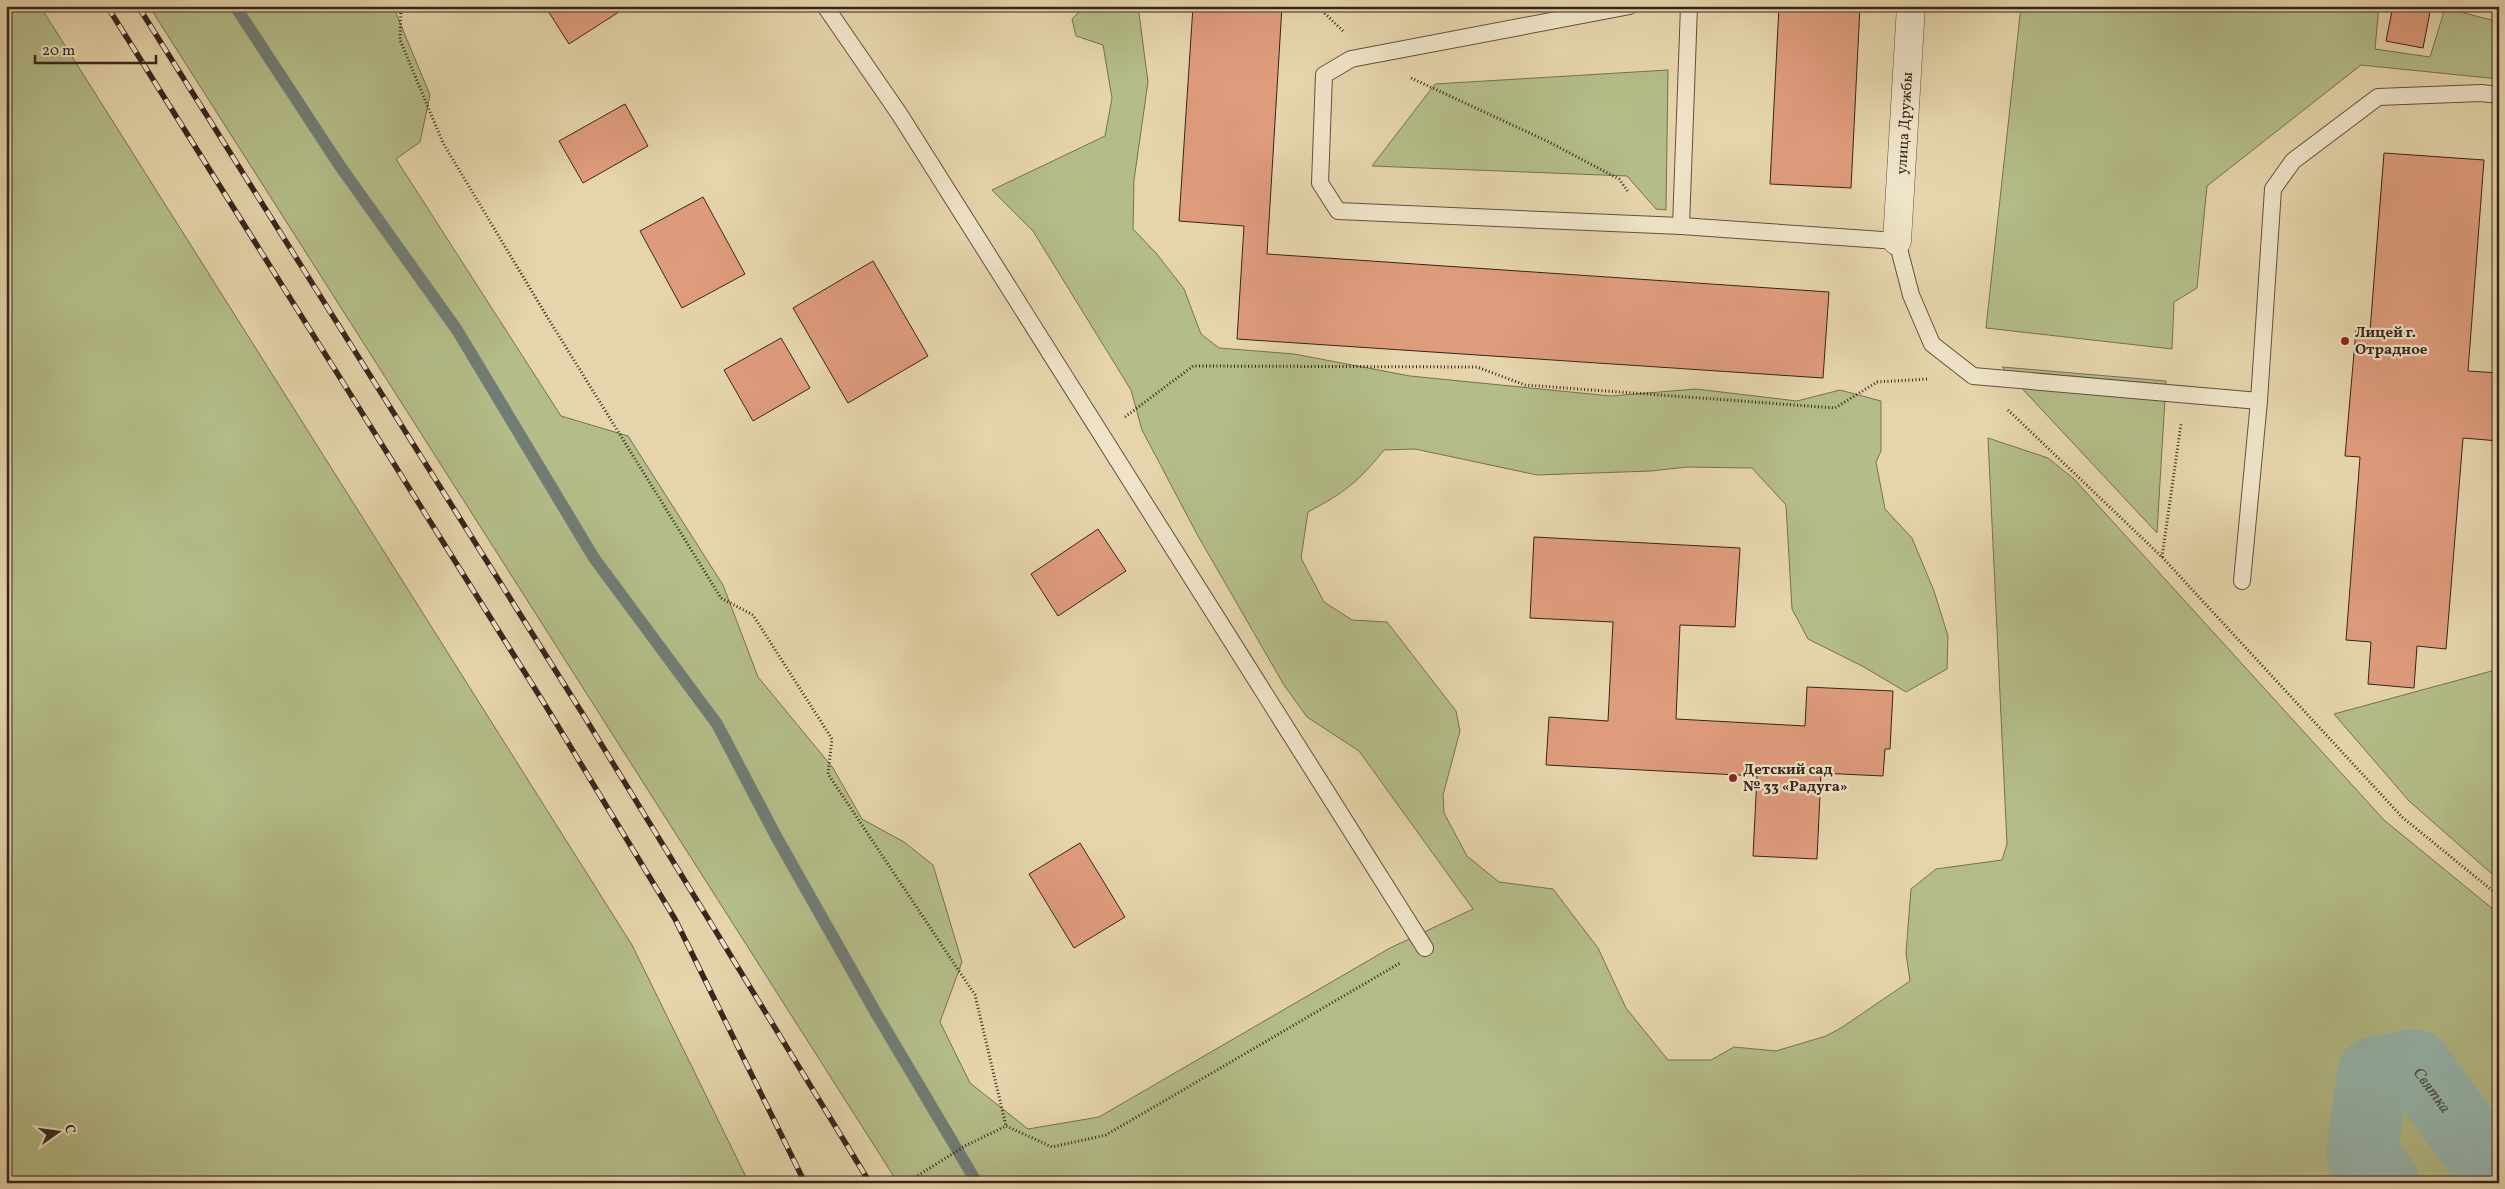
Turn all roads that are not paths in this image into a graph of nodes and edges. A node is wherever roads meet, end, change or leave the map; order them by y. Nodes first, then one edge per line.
1 (825, 6) edge
2 (1630, 6) edge
3 (1689, 6) edge
4 (1911, 6) edge
5 (2499, 95) edge
6 (1681, 226) junction
7 (1897, 241) junction
8 (2259, 400) junction
9 (2242, 581) dead end
10 (1425, 948) road end

1 - 10 lane
2 - 6 lane
3 - 6 lane
4 - 7 street, улица Дружбы
5 - 8 lane
6 - 7 lane
7 - 8 lane
8 - 9 lane

